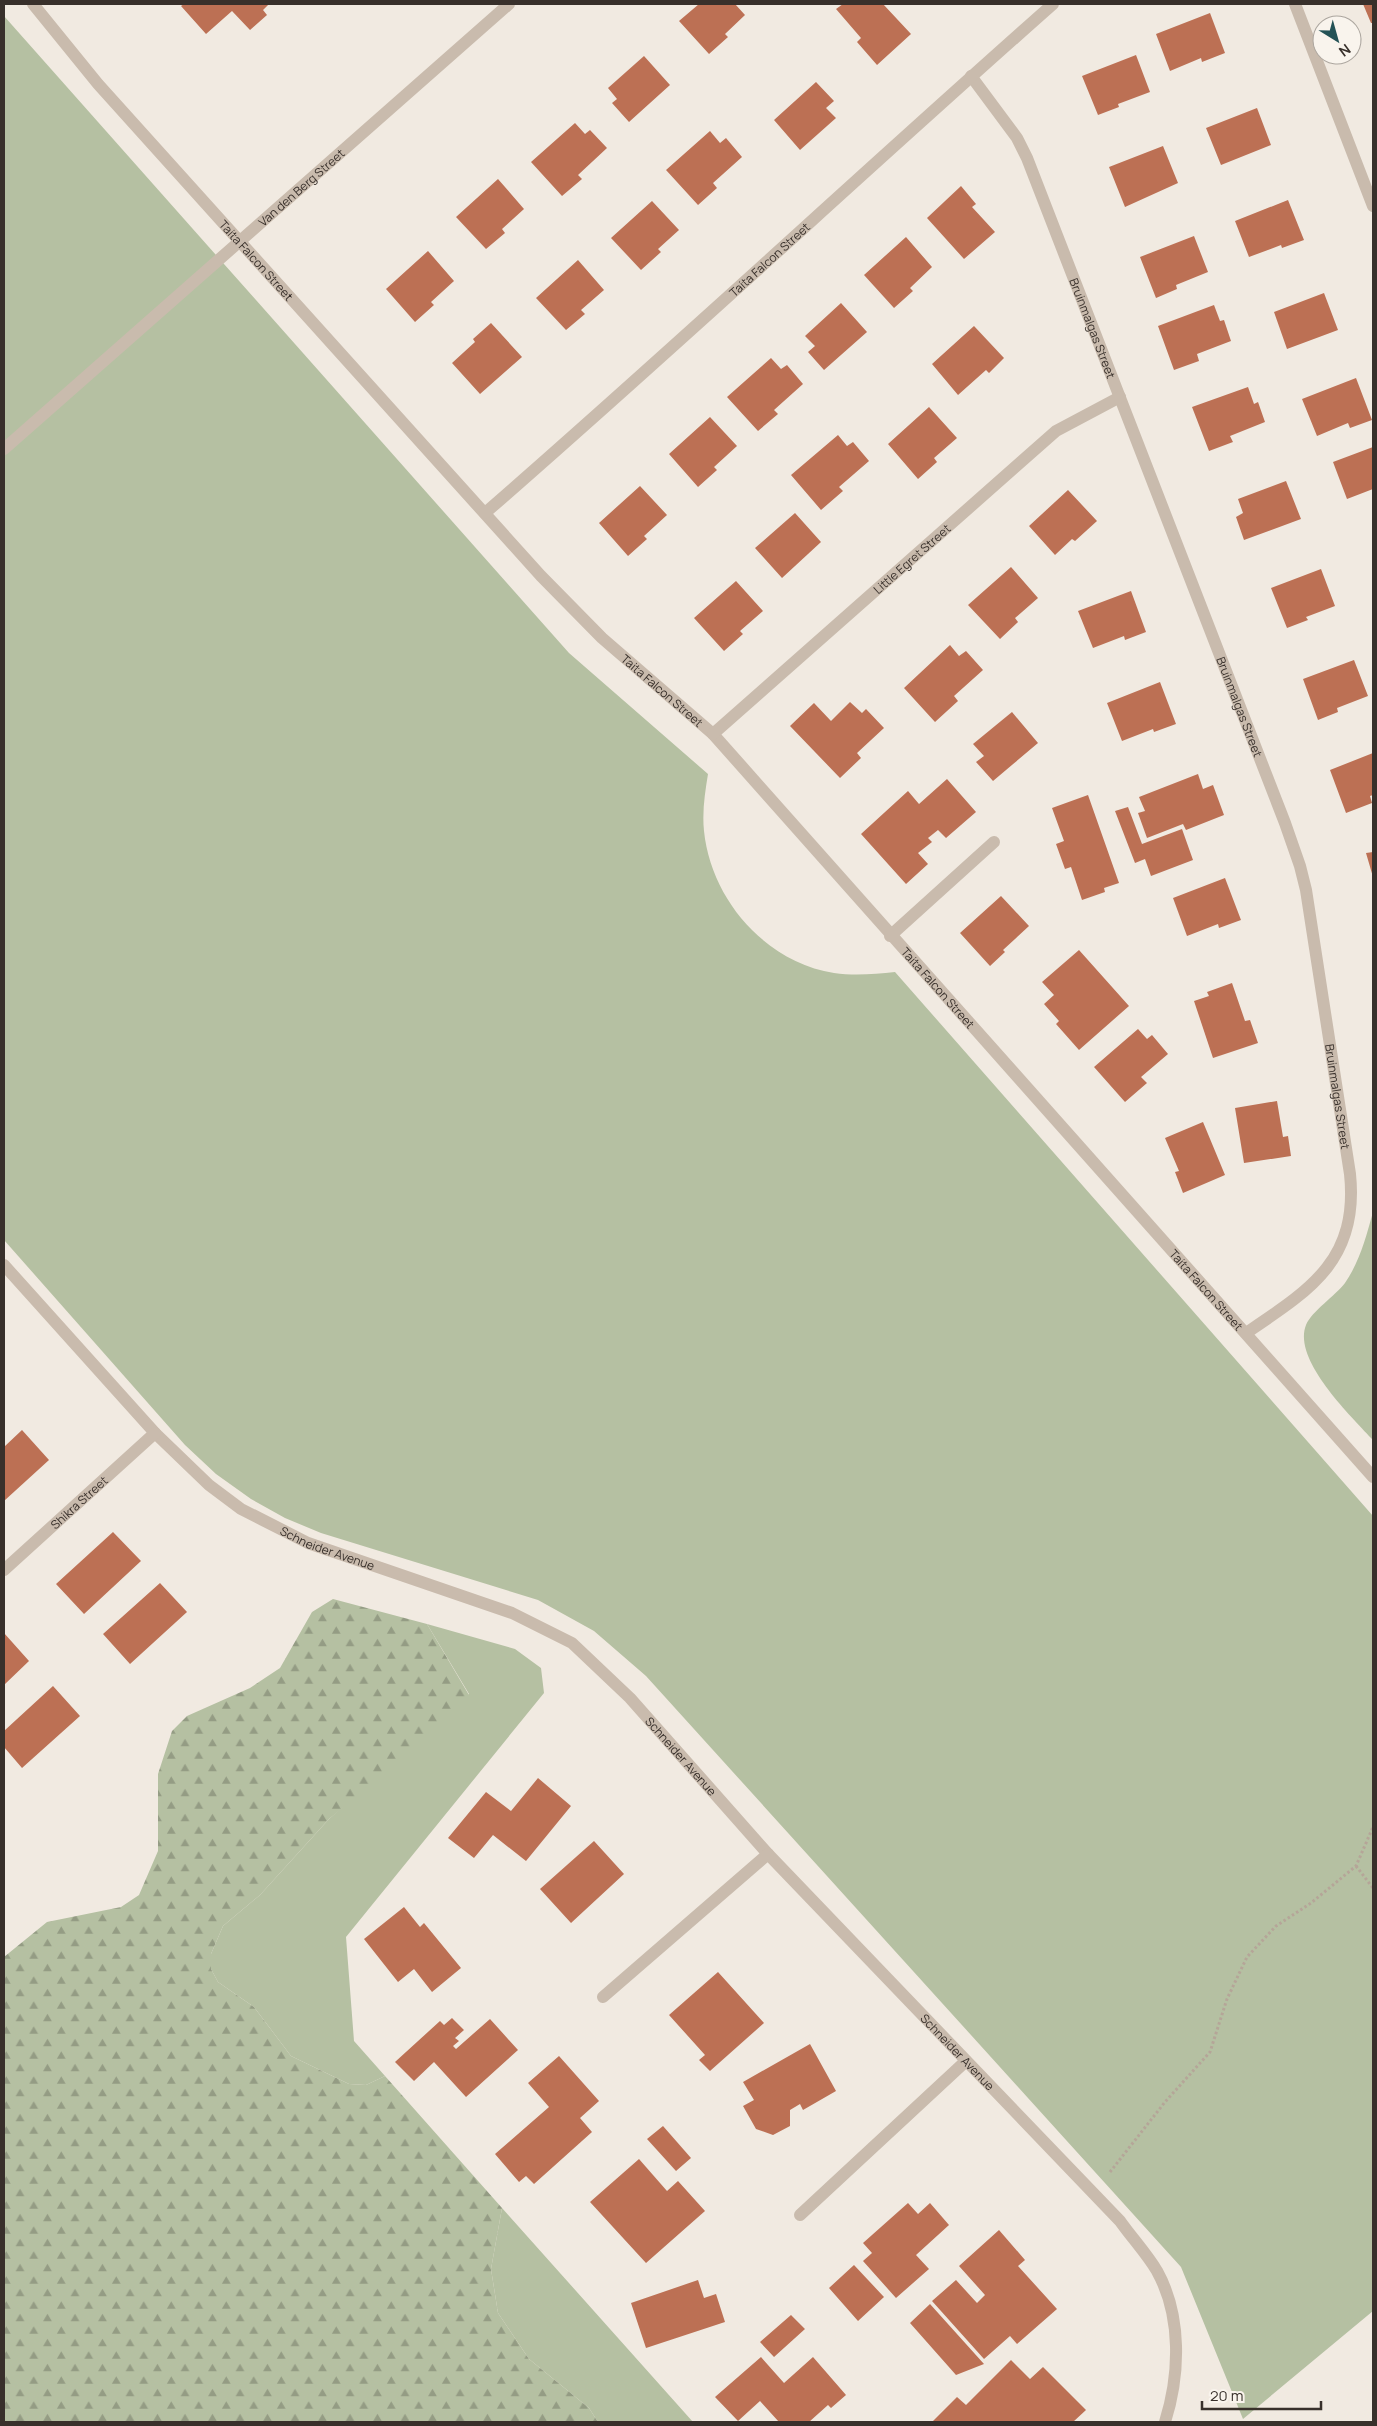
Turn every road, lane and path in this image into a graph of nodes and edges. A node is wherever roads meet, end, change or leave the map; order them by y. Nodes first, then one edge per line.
1 (33, 4) edge
2 (509, 4) edge
3 (1053, 4) edge
4 (1295, 4) edge
5 (971, 76) junction
6 (1373, 206) edge
7 (240, 242) junction
8 (1120, 397) junction
9 (4, 449) edge
10 (485, 513) junction
11 (713, 734) junction
12 (994, 842) dead end
13 (890, 936) junction
14 (4, 1265) edge
15 (1246, 1333) junction
16 (154, 1433) junction
17 (1373, 1477) edge
18 (4, 1570) edge
19 (1373, 1826) edge
20 (768, 1854) junction
21 (1356, 1866) junction
22 (1373, 1888) edge
23 (603, 1997) dead end
24 (966, 2061) junction
25 (1094, 2193) junction
26 (800, 2214) dead end
27 (1165, 2422) edge

1 - 7 street, Taita Falcon Street
2 - 7 street, Van den Berg Street
3 - 5 street, Taita Falcon Street
4 - 6 street
5 - 8 street, Bruinmalgas Street
5 - 10 street, Taita Falcon Street
7 - 9 street, Van den Berg Street
7 - 10 street, Taita Falcon Street
8 - 11 street, Little Egret Street
8 - 15 street, Bruinmalgas Street
10 - 11 street, Taita Falcon Street
11 - 13 street, Taita Falcon Street
12 - 13 street
13 - 15 street, Taita Falcon Street
14 - 16 street, Schneider Avenue
15 - 17 street, Taita Falcon Street
16 - 18 street, Shikra Street
16 - 20 street, Schneider Avenue
19 - 21 path
20 - 23 street
20 - 24 street, Schneider Avenue
21 - 22 path
21 - 25 path
24 - 25 street, Schneider Avenue
24 - 26 street
25 - 27 street, Schneider Avenue

